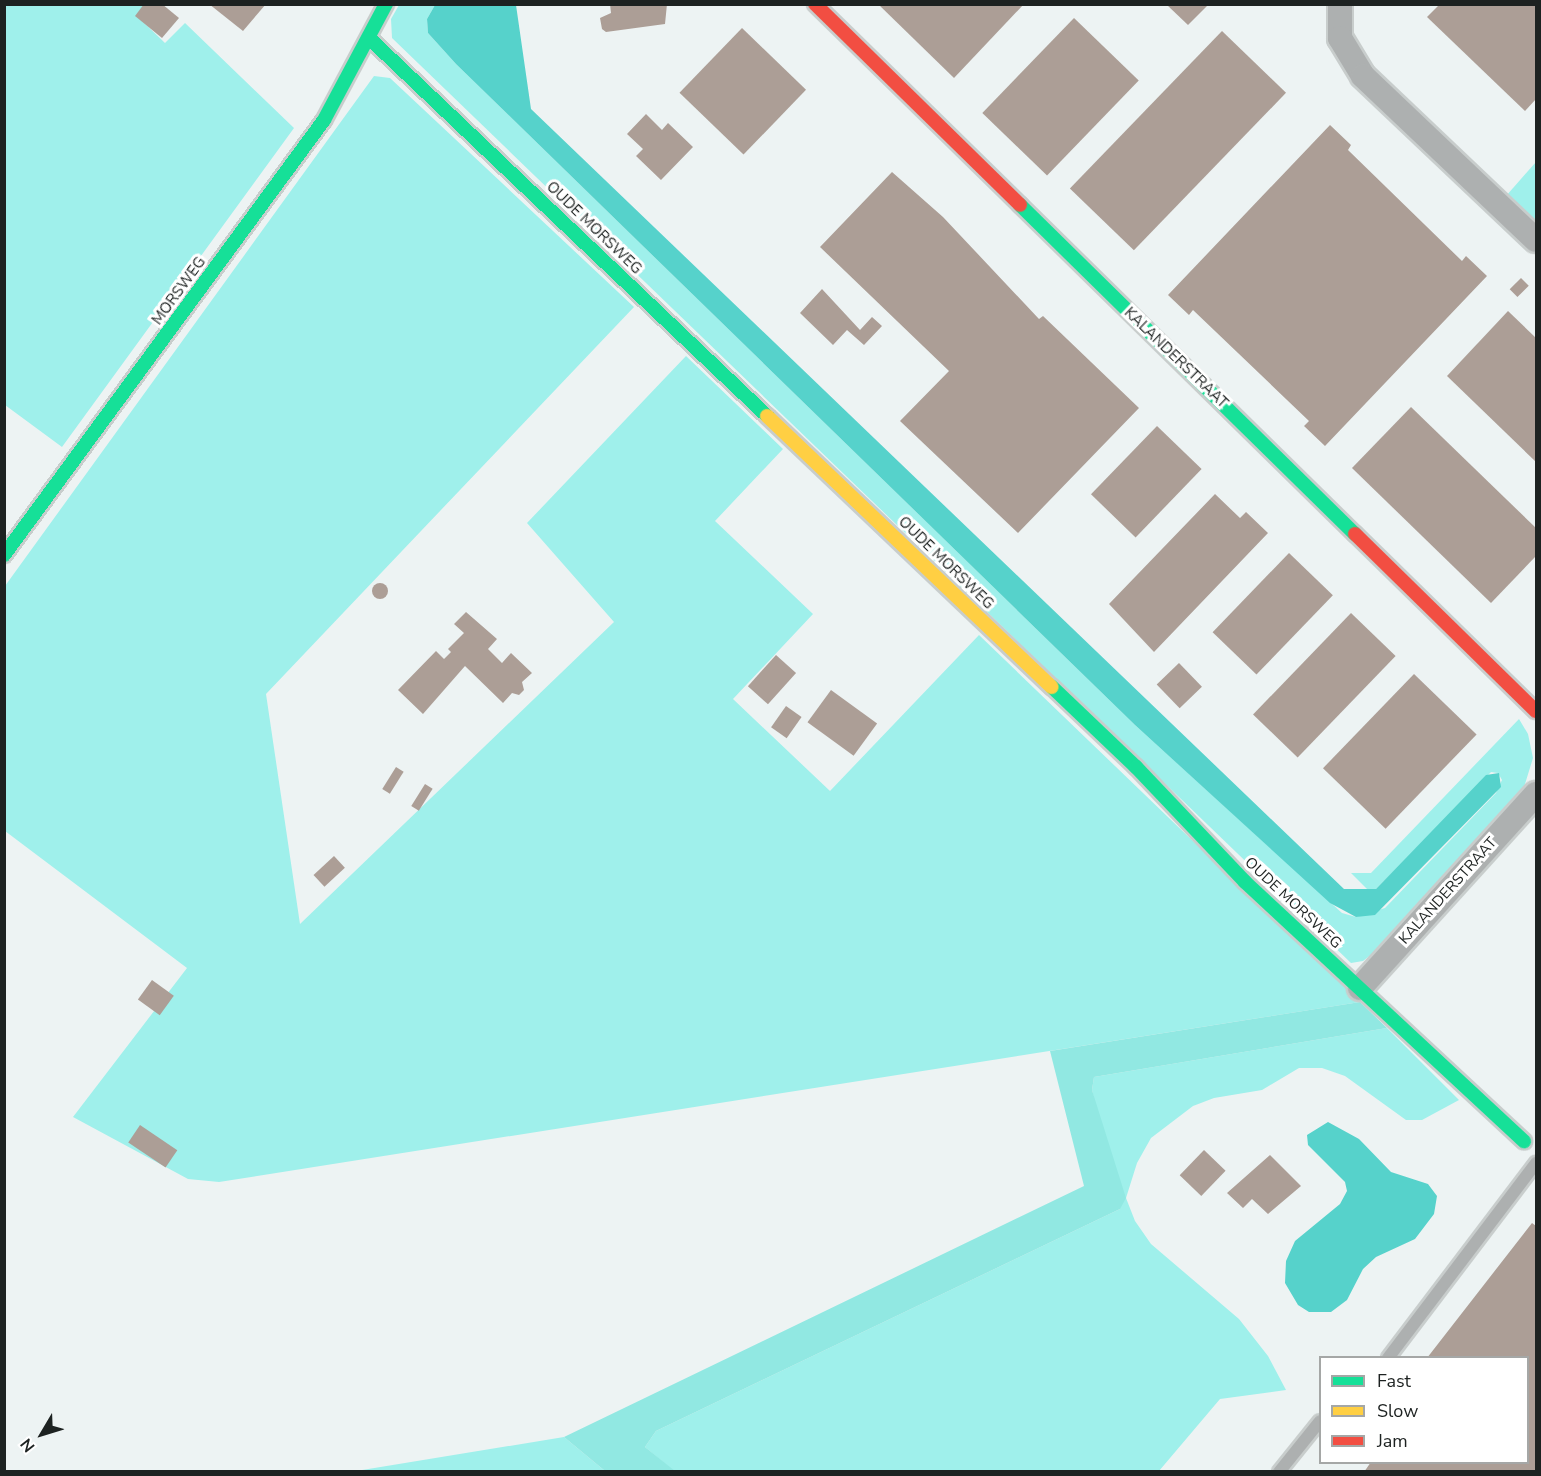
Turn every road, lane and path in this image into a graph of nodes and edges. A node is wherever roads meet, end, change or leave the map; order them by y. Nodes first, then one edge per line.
1 (386, 4) edge
2 (815, 4) edge
3 (1340, 4) edge
4 (369, 38) junction
5 (1536, 240) edge
6 (4, 555) edge
7 (1536, 711) edge
8 (1536, 794) edge
9 (1360, 988) junction
10 (1524, 1141) joint
11 (1536, 1154) edge
12 (1536, 1162) edge
13 (1390, 1356) edge
14 (1319, 1422) edge
15 (1279, 1472) edge

1 - 4 street
2 - 7 street, KALANDERSTRAAT
3 - 5 street
4 - 6 street, MORSWEG
4 - 9 street, OUDE MORSWEG
8 - 9 street, KALANDERSTRAAT
9 - 10 street, OUDE MORSWEG
10 - 11 lane
12 - 13 lane
14 - 15 lane

